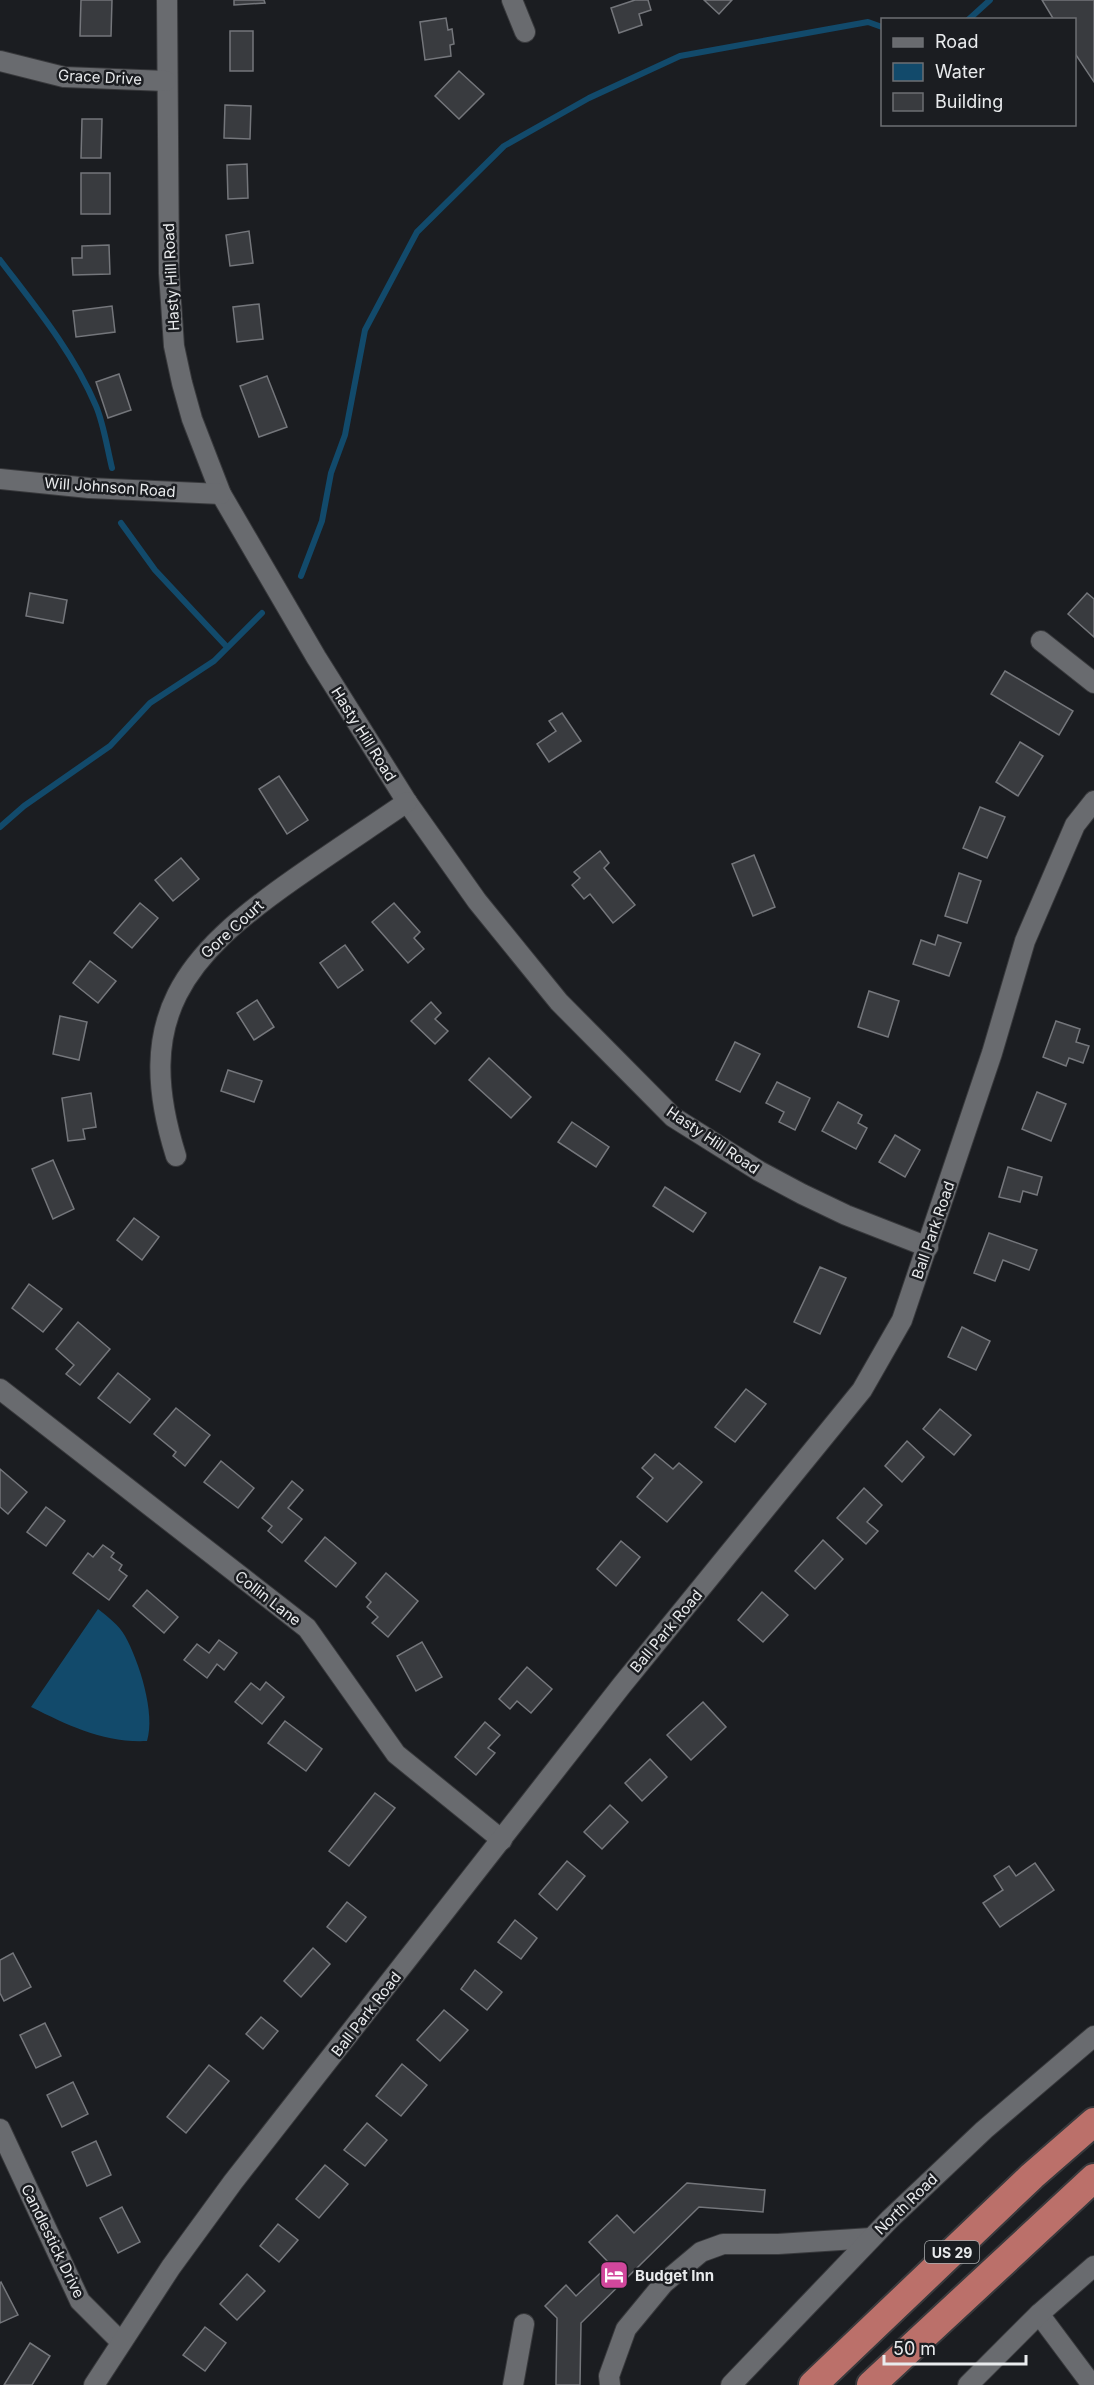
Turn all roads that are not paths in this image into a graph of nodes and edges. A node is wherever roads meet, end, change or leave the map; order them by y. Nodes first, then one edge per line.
1 (167, 0) edge
2 (512, 0) edge
3 (525, 32) dead end
4 (0, 61) edge
5 (166, 81) junction
6 (0, 479) edge
7 (221, 494) junction
8 (1041, 641) dead end
9 (1094, 684) edge
10 (1094, 801) edge
11 (407, 802) junction
12 (176, 1156) dead end
13 (928, 1246) junction
14 (0, 1389) edge
15 (502, 1840) junction
16 (1094, 2036) edge
17 (1094, 2122) edge
18 (0, 2129) edge
19 (1094, 2178) edge
20 (872, 2238) junction
21 (1094, 2266) edge
22 (1039, 2314) junction
23 (524, 2324) dead end
24 (121, 2342) junction
25 (94, 2385) edge
26 (513, 2385) edge
27 (610, 2385) edge
28 (731, 2385) edge
29 (813, 2385) edge
30 (871, 2385) edge
31 (968, 2385) edge
32 (1092, 2385) edge

1 - 5 street, Hasty Hill Road
2 - 3 street
4 - 5 street, Grace Drive
5 - 7 street, Hasty Hill Road
6 - 7 street, Will Johnson Road
7 - 11 street, Hasty Hill Road
8 - 9 street
10 - 13 street, Ball Park Road
11 - 12 street, Gore Court
11 - 13 street, Hasty Hill Road
13 - 15 street, Ball Park Road
14 - 15 street, Collin Lane
15 - 24 street, Ball Park Road
16 - 20 street, North Road
17 - 29 highway, US 29
18 - 24 street, Candlestick Drive
19 - 30 highway, US 29
20 - 27 street
20 - 28 street, North Road
21 - 22 street
22 - 31 street
22 - 32 street
23 - 26 street
24 - 25 street, Ball Park Road

